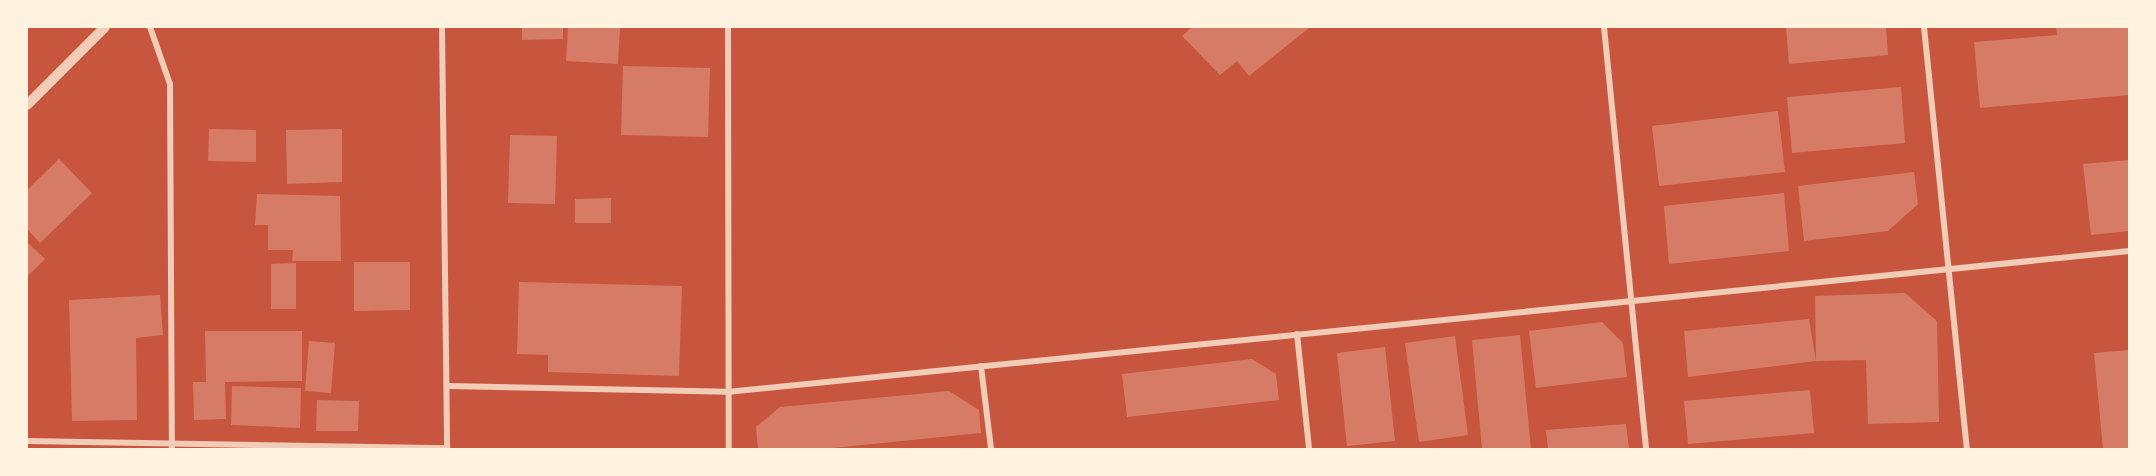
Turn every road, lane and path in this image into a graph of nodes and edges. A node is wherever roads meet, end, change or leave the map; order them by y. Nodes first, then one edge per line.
1 (105, 27) edge
2 (150, 27) edge
3 (442, 27) edge
4 (728, 27) edge
5 (1604, 27) edge
6 (1923, 27) edge
7 (27, 105) edge
8 (2129, 251) edge
9 (1948, 269) junction
10 (1631, 301) junction
11 (1297, 334) junction
12 (981, 366) junction
13 (449, 386) junction
14 (727, 392) junction
15 (27, 441) edge
16 (172, 441) junction
17 (447, 448) edge
18 (172, 449) edge
19 (729, 449) edge
20 (991, 449) edge
21 (1309, 449) edge
22 (1646, 449) edge
23 (1967, 449) edge

1 - 7 street
2 - 16 street
3 - 13 street
4 - 14 street
5 - 10 street
6 - 9 street
8 - 9 street
9 - 10 street
9 - 23 street
10 - 11 street
10 - 22 street
11 - 12 street
11 - 21 street
12 - 14 street
12 - 20 street
13 - 14 street
13 - 17 street
14 - 19 street
15 - 16 street
16 - 17 street
16 - 18 street

